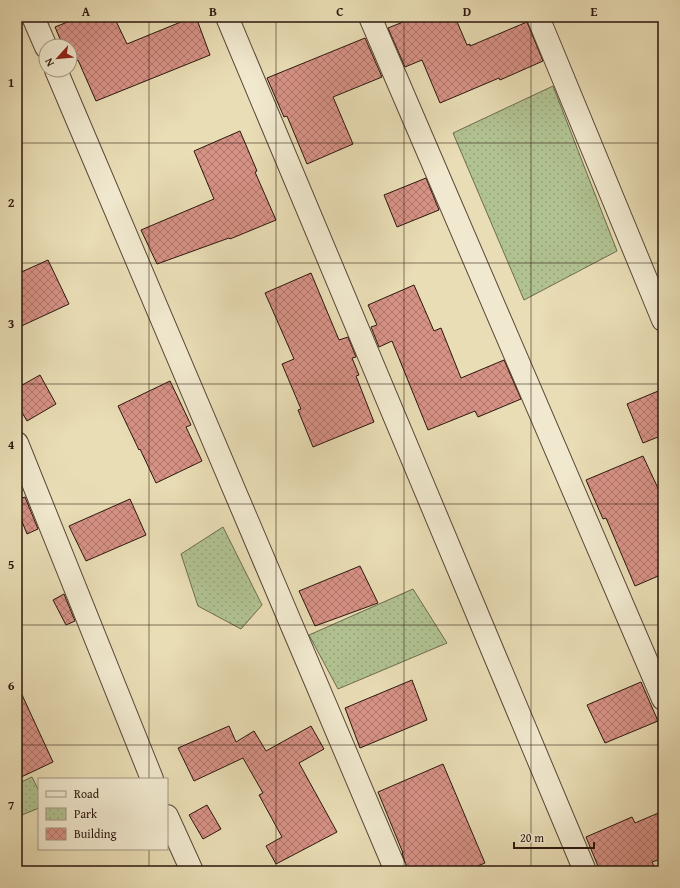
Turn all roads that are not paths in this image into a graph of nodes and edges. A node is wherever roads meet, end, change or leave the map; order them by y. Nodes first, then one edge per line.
1 (34, 17) edge
2 (227, 17) edge
3 (370, 17) edge
4 (538, 17) edge
5 (43, 38) edge
6 (59, 78) edge
7 (663, 320) edge
8 (17, 443) edge
9 (663, 699) edge
10 (152, 778) edge
11 (168, 818) edge
12 (192, 871) edge
13 (396, 871) edge
14 (585, 871) edge

1 - 5 street
2 - 14 street
3 - 9 street
4 - 7 street
6 - 13 street
8 - 10 street
11 - 12 street

